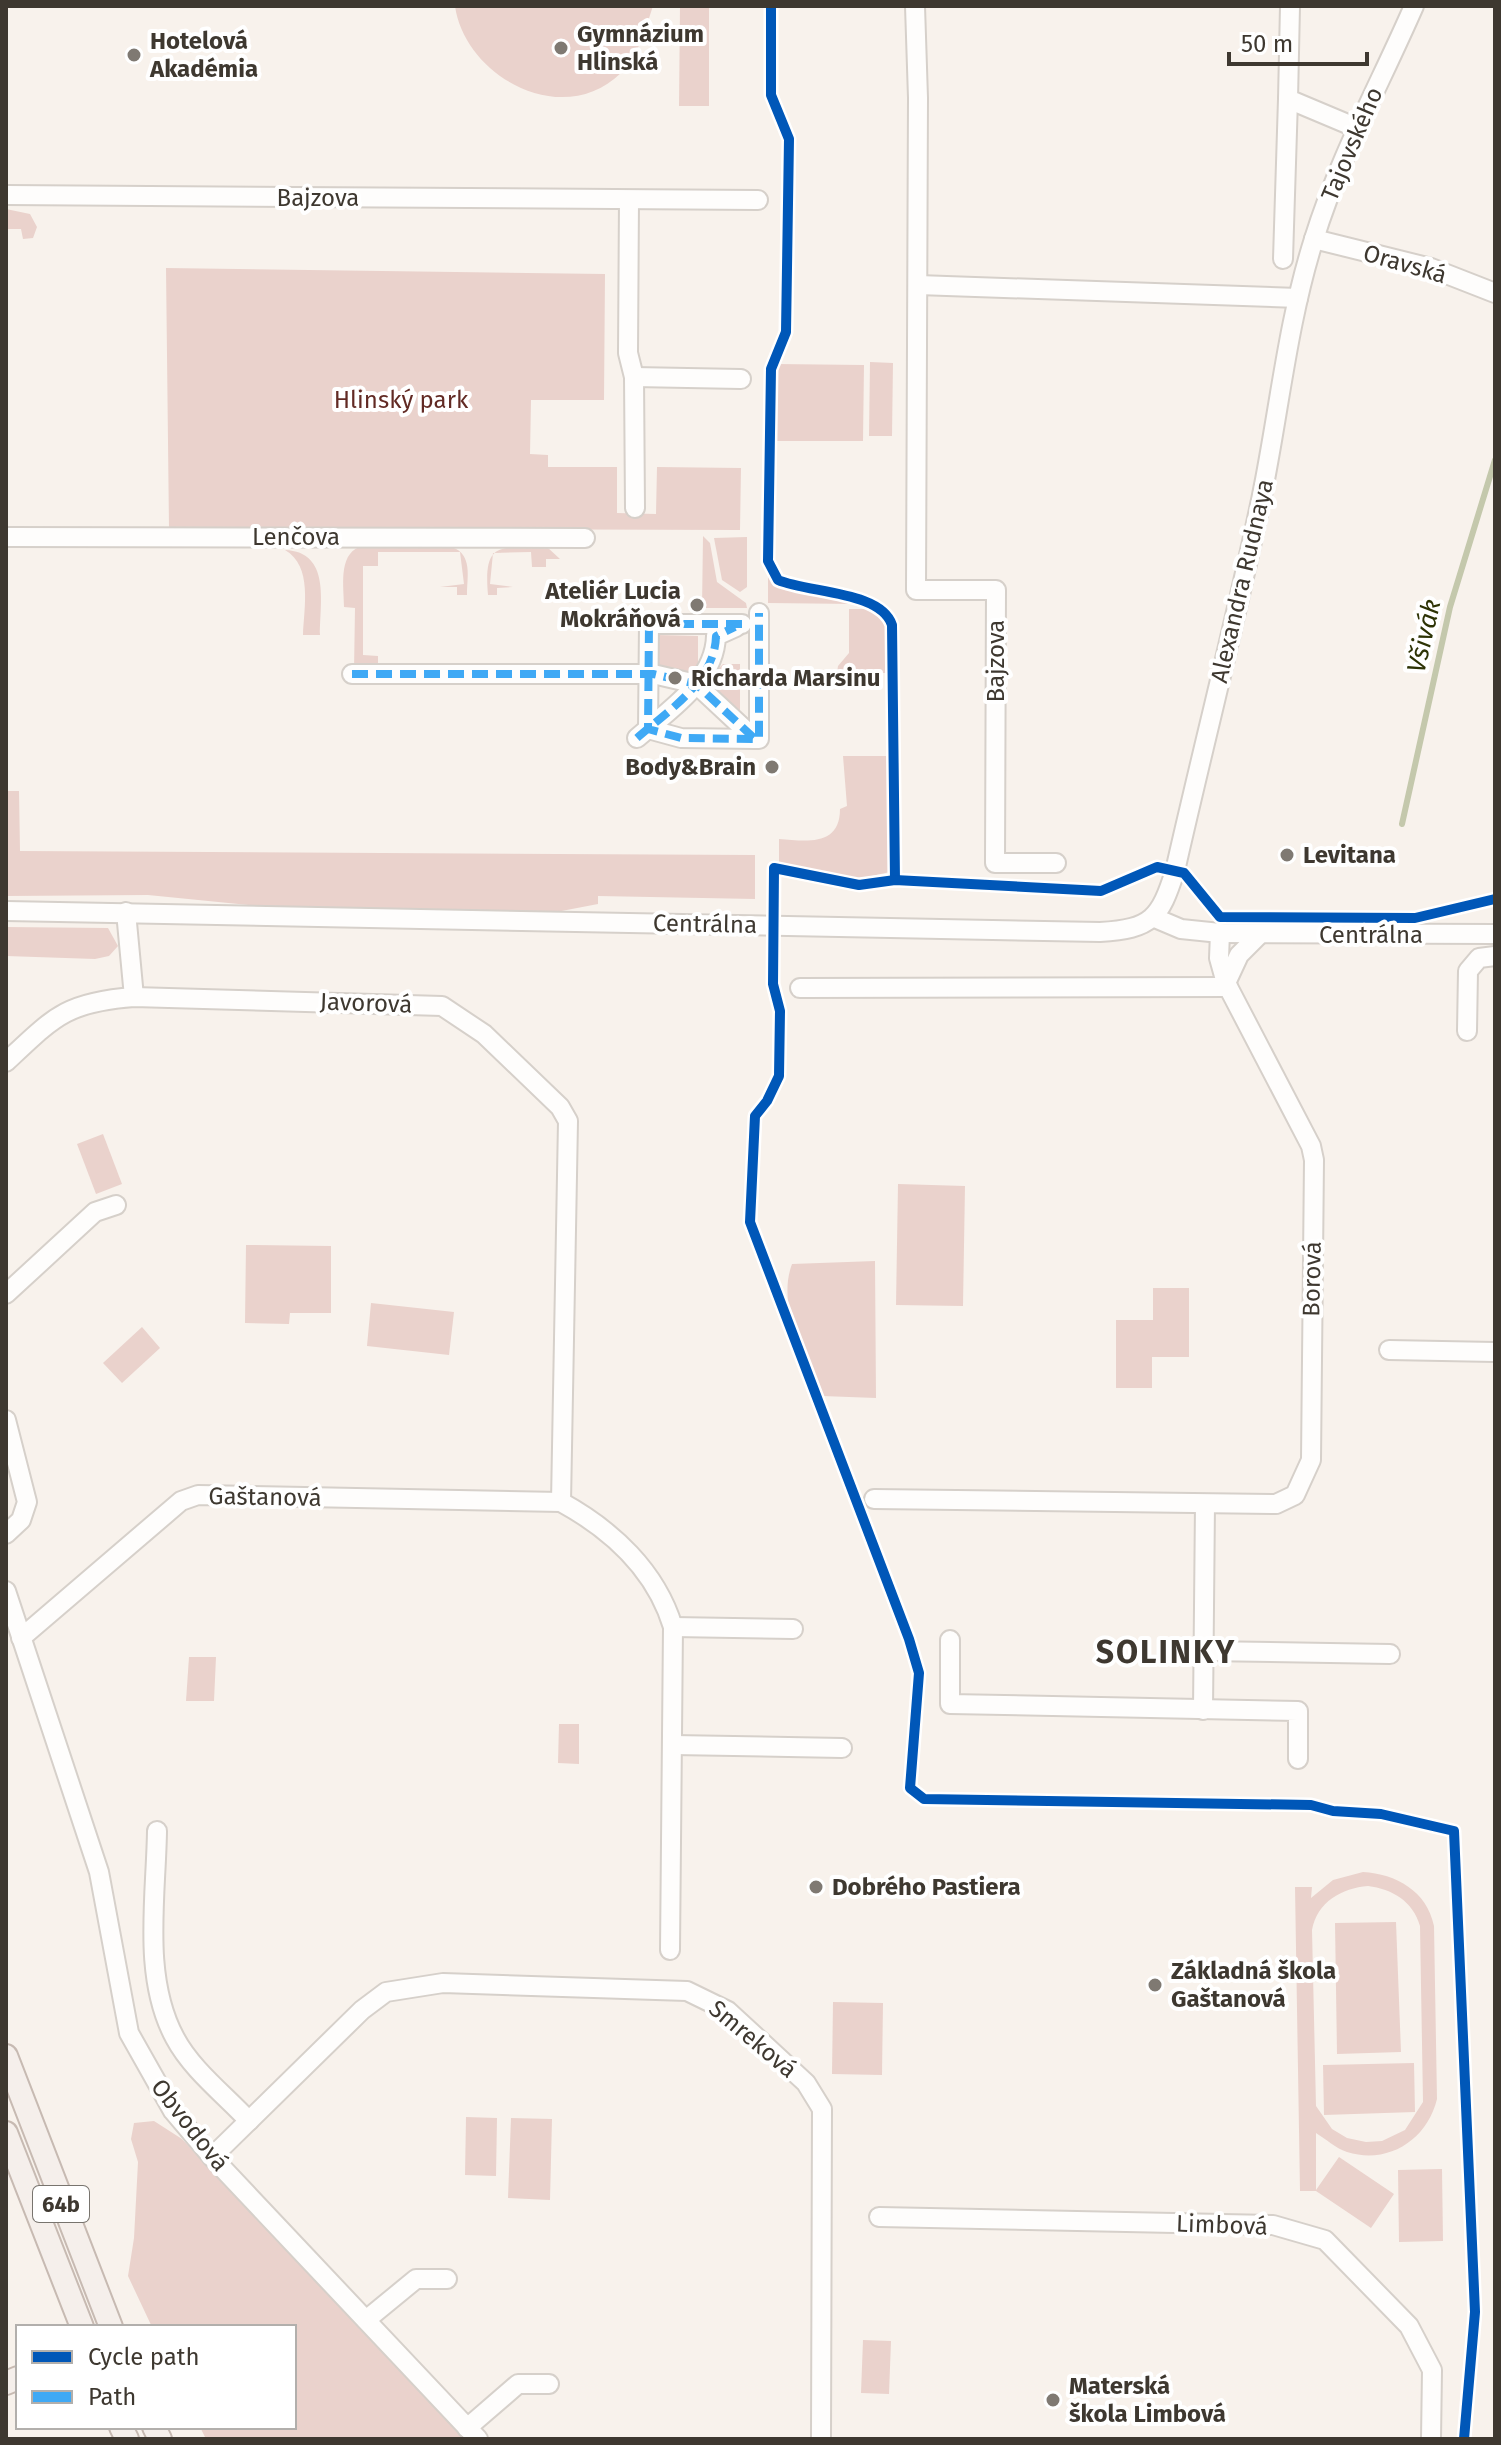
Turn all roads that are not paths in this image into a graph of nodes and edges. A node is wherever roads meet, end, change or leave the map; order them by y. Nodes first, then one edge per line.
1 (915, 6) edge
2 (1290, 6) edge
3 (1414, 6) edge
4 (1288, 99) junction
5 (1357, 128) junction
6 (6, 195) edge
7 (629, 200) junction
8 (758, 200) dead end
9 (1314, 239) junction
10 (1283, 259) dead end
11 (918, 285) junction
12 (1495, 293) edge
13 (1298, 298) junction
14 (634, 377) junction
15 (741, 379) dead end
16 (635, 508) dead end
17 (6, 537) edge
18 (585, 538) dead end
19 (742, 624) junction
20 (352, 674) dead end
21 (648, 674) junction
22 (696, 684) junction
23 (642, 734) junction
24 (755, 739) junction
25 (1056, 863) dead end
26 (6, 911) edge
27 (126, 912) junction
28 (1155, 918) junction
29 (1220, 933) junction
30 (1260, 934) junction
31 (1495, 934) edge
32 (1495, 956) edge
33 (1227, 985) junction
34 (800, 988) dead end
35 (134, 997) junction
36 (1467, 1031) dead end
37 (6, 1062) edge
38 (116, 1205) dead end
39 (6, 1294) edge
40 (1389, 1350) dead end
41 (1495, 1352) edge
42 (6, 1420) edge
43 (874, 1499) dead end
44 (561, 1502) junction
45 (1205, 1504) junction
46 (6, 1534) edge
47 (6, 1591) edge
48 (673, 1627) junction
49 (793, 1629) dead end
50 (21, 1638) junction
51 (950, 1640) dead end
52 (1204, 1651) junction
53 (1390, 1654) dead end
54 (1203, 1710) junction
55 (673, 1745) junction
56 (842, 1748) dead end
57 (1298, 1759) dead end
58 (157, 1831) dead end
59 (670, 1950) dead end
60 (6, 2056) edge
61 (249, 2121) junction
62 (6, 2133) edge
63 (212, 2157) junction
64 (879, 2217) dead end
65 (447, 2279) dead end
66 (366, 2320) junction
67 (81, 2325) edge
68 (110, 2325) edge
69 (549, 2384) dead end
70 (473, 2434) edge
71 (821, 2439) edge
72 (1431, 2439) edge

1 - 11 street, Bajzova
2 - 4 street
3 - 5 street, Tajovského
4 - 5 street
4 - 10 street
5 - 9 street, Tajovského
6 - 7 street, Bajzova
7 - 8 street, Bajzova
7 - 14 street
9 - 12 street, Oravská
9 - 13 street, Alexandra Rudnaya
11 - 13 street
11 - 25 street, Bajzova
13 - 28 street, Alexandra Rudnaya
14 - 15 street
14 - 16 street
17 - 18 street, Lenčova
19 - 21 street
19 - 22 street
19 - 24 street
20 - 21 street
21 - 22 street
21 - 23 street
22 - 23 street
22 - 24 street
23 - 24 street
26 - 27 street, Centrálna
27 - 28 street, Centrálna
27 - 35 street
28 - 29 street, Centrálna
29 - 30 street, Centrálna
29 - 33 street, Borová
30 - 31 street, Centrálna
30 - 33 street
32 - 36 street
33 - 34 street
33 - 45 street, Borová
35 - 37 street, Javorová
35 - 44 street, Javorová
38 - 39 street
40 - 41 street
42 - 46 street
43 - 45 street, Borová
44 - 48 street, Gaštanová
44 - 50 street, Gaštanová
45 - 52 street
47 - 50 street, Obvodová
48 - 49 street
48 - 55 street, Gaštanová
50 - 63 street, Obvodová
51 - 54 street
52 - 53 street
52 - 54 street
54 - 57 street
55 - 56 street
55 - 59 street, Gaštanová
58 - 61 street
60 - 68 main road, 64b
61 - 63 street, Smreková
61 - 71 street, Smreková
62 - 67 main road, 64b
63 - 66 street, Obvodová
64 - 72 street, Limbová
65 - 66 street
66 - 70 street, Obvodová
69 - 70 street

